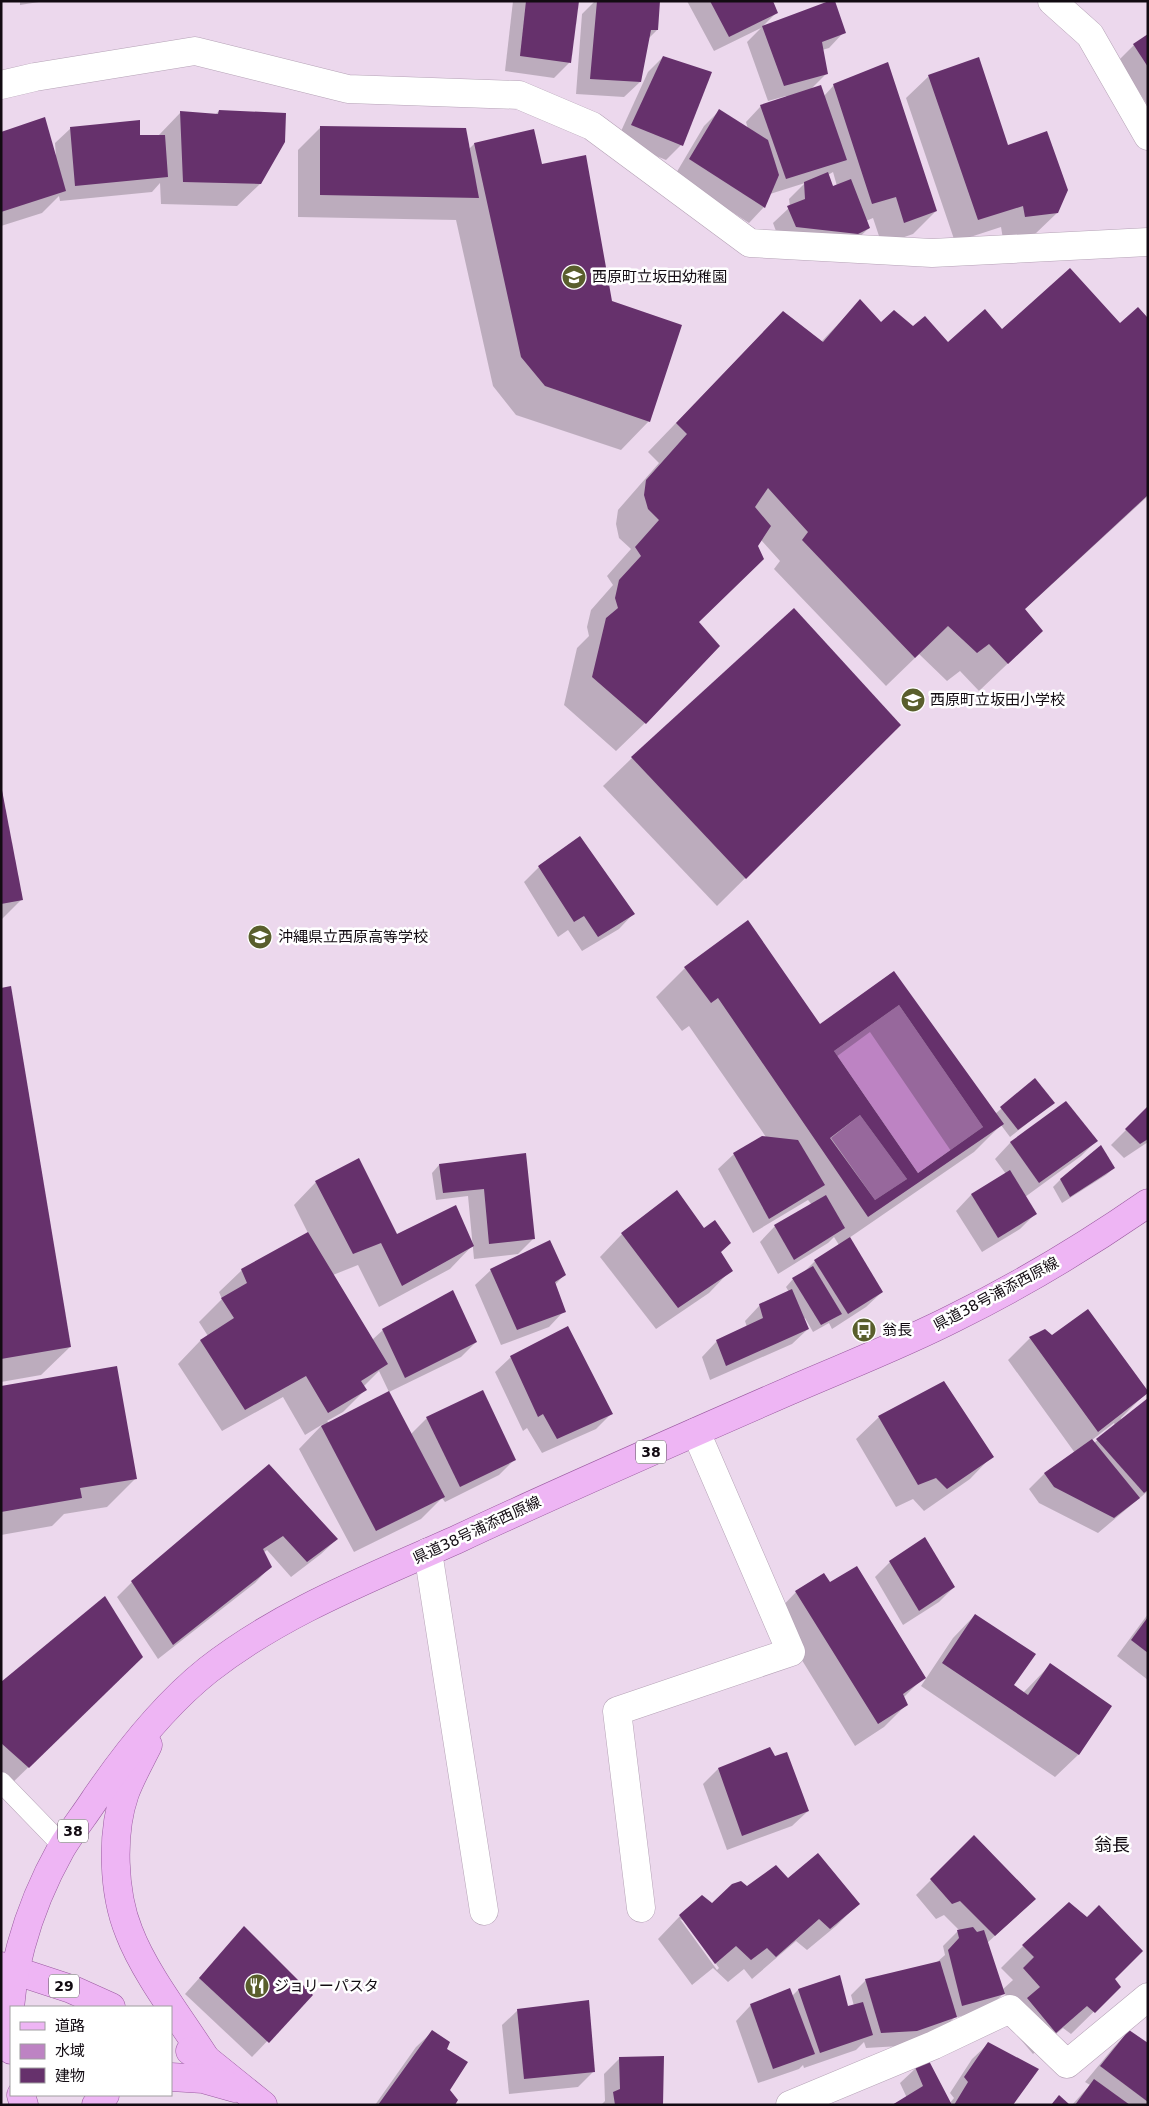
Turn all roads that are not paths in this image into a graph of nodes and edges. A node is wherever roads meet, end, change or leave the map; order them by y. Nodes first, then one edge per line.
1 (1052, 1) edge
2 (1, 85) edge
3 (1148, 136) edge
4 (1148, 242) edge
5 (1148, 1203) edge
6 (696, 1432) junction
7 (428, 1552) junction
8 (163, 1712) junction
9 (1, 1782) edge
10 (63, 1846) junction
11 (641, 1908) dead end
12 (484, 1911) dead end
13 (9, 1967) edge
14 (1148, 1997) edge
15 (11, 2006) edge
16 (109, 2006) edge
17 (172, 2006) edge
18 (172, 2006) edge
19 (10, 2018) edge
20 (172, 2041) edge
21 (10, 2042) edge
22 (206, 2060) junction
23 (172, 2077) edge
24 (256, 2099) edge
25 (790, 2105) edge

1 - 3 street
2 - 4 street
5 - 6 main road, 県道38号浦添西原線 / 38
6 - 7 main road, 県道38号浦添西原線 / 38
6 - 11 street
7 - 8 main road, 県道38号浦添西原線 / 38
7 - 12 street
8 - 10 main road, 県道38号浦添西原線 / 38
8 - 17 main road
9 - 10 lane
10 - 13 main road, 県道38号浦添西原線 / 38
13 - 15 main road, 県道38号浦添西原線 / 38
13 - 16 main road, 29
14 - 25 street
18 - 22 main road
19 - 21 main road, 県道38号浦添西原線 / 38
20 - 22 main road
22 - 24 main road
23 - 24 main road

